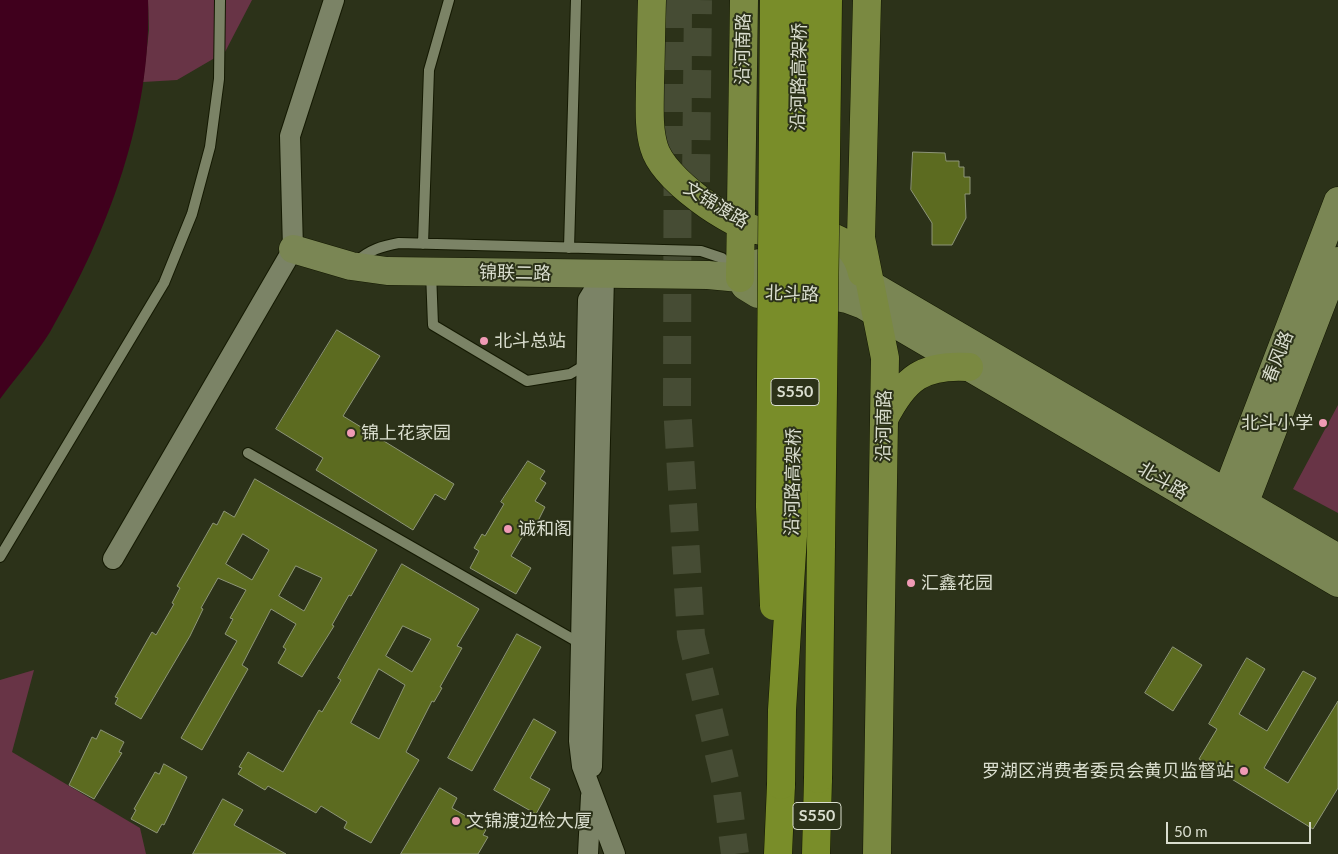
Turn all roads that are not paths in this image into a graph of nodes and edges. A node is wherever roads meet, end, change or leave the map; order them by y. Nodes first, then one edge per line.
1 (220, 0) edge
2 (334, 0) edge
3 (449, 0) edge
4 (576, 0) edge
5 (652, 0) edge
6 (744, 0) edge
7 (774, 0) edge
8 (801, 0) edge
9 (828, 0) edge
10 (867, 0) edge
11 (1338, 201) edge
12 (740, 223) junction
13 (424, 244) junction
14 (569, 248) junction
15 (294, 250) junction
16 (1338, 261) edge
17 (351, 266) junction
18 (431, 271) junction
19 (604, 274) junction
20 (740, 278) junction
21 (868, 295) junction
22 (595, 359) junction
23 (969, 367) junction
24 (884, 419) junction
25 (248, 453) dead end
26 (1232, 508) junction
27 (0, 558) edge
28 (1338, 558) edge
29 (114, 559) dead end
30 (1338, 584) edge
31 (588, 647) junction
32 (782, 710) junction
33 (591, 788) junction
34 (588, 854) edge
35 (616, 854) edge
36 (778, 854) edge
37 (816, 854) edge
38 (877, 854) edge

1 - 27 lane
2 - 15 street
3 - 13 lane
4 - 14 lane
5 - 12 main road, 文锦渡路
6 - 12 main road, 沿河南路
7 - 32 highway, bridge
8 - 32 highway, 沿河路高架桥 / S550, bridge
9 - 37 highway, 沿河路高架桥 / S550, bridge
10 - 21 main road, 沿河南路
11 - 26 main road, 春风路
12 - 20 main road, 沿河南路
12 - 21 main road, 文锦渡路
13 - 14 lane
13 - 17 lane
14 - 20 lane
15 - 17 main road, 锦联二路
15 - 29 street
16 - 26 main road, 春风路
17 - 18 main road, 锦联二路
18 - 19 main road, 锦联二路
18 - 22 lane
19 - 20 main road, 锦联二路
19 - 22 street
20 - 21 main road, 北斗路
21 - 23 main road, 北斗路
21 - 24 main road, 沿河南路
21 - 26 main road, 北斗路
22 - 31 street
23 - 24 main road
23 - 26 main road, 北斗路
24 - 38 main road, 沿河南路
25 - 31 lane
26 - 28 main road, 北斗路
26 - 30 main road, 北斗路
31 - 33 street
32 - 36 highway, 沿河路高架桥 / S550, bridge
33 - 34 street
33 - 35 street

